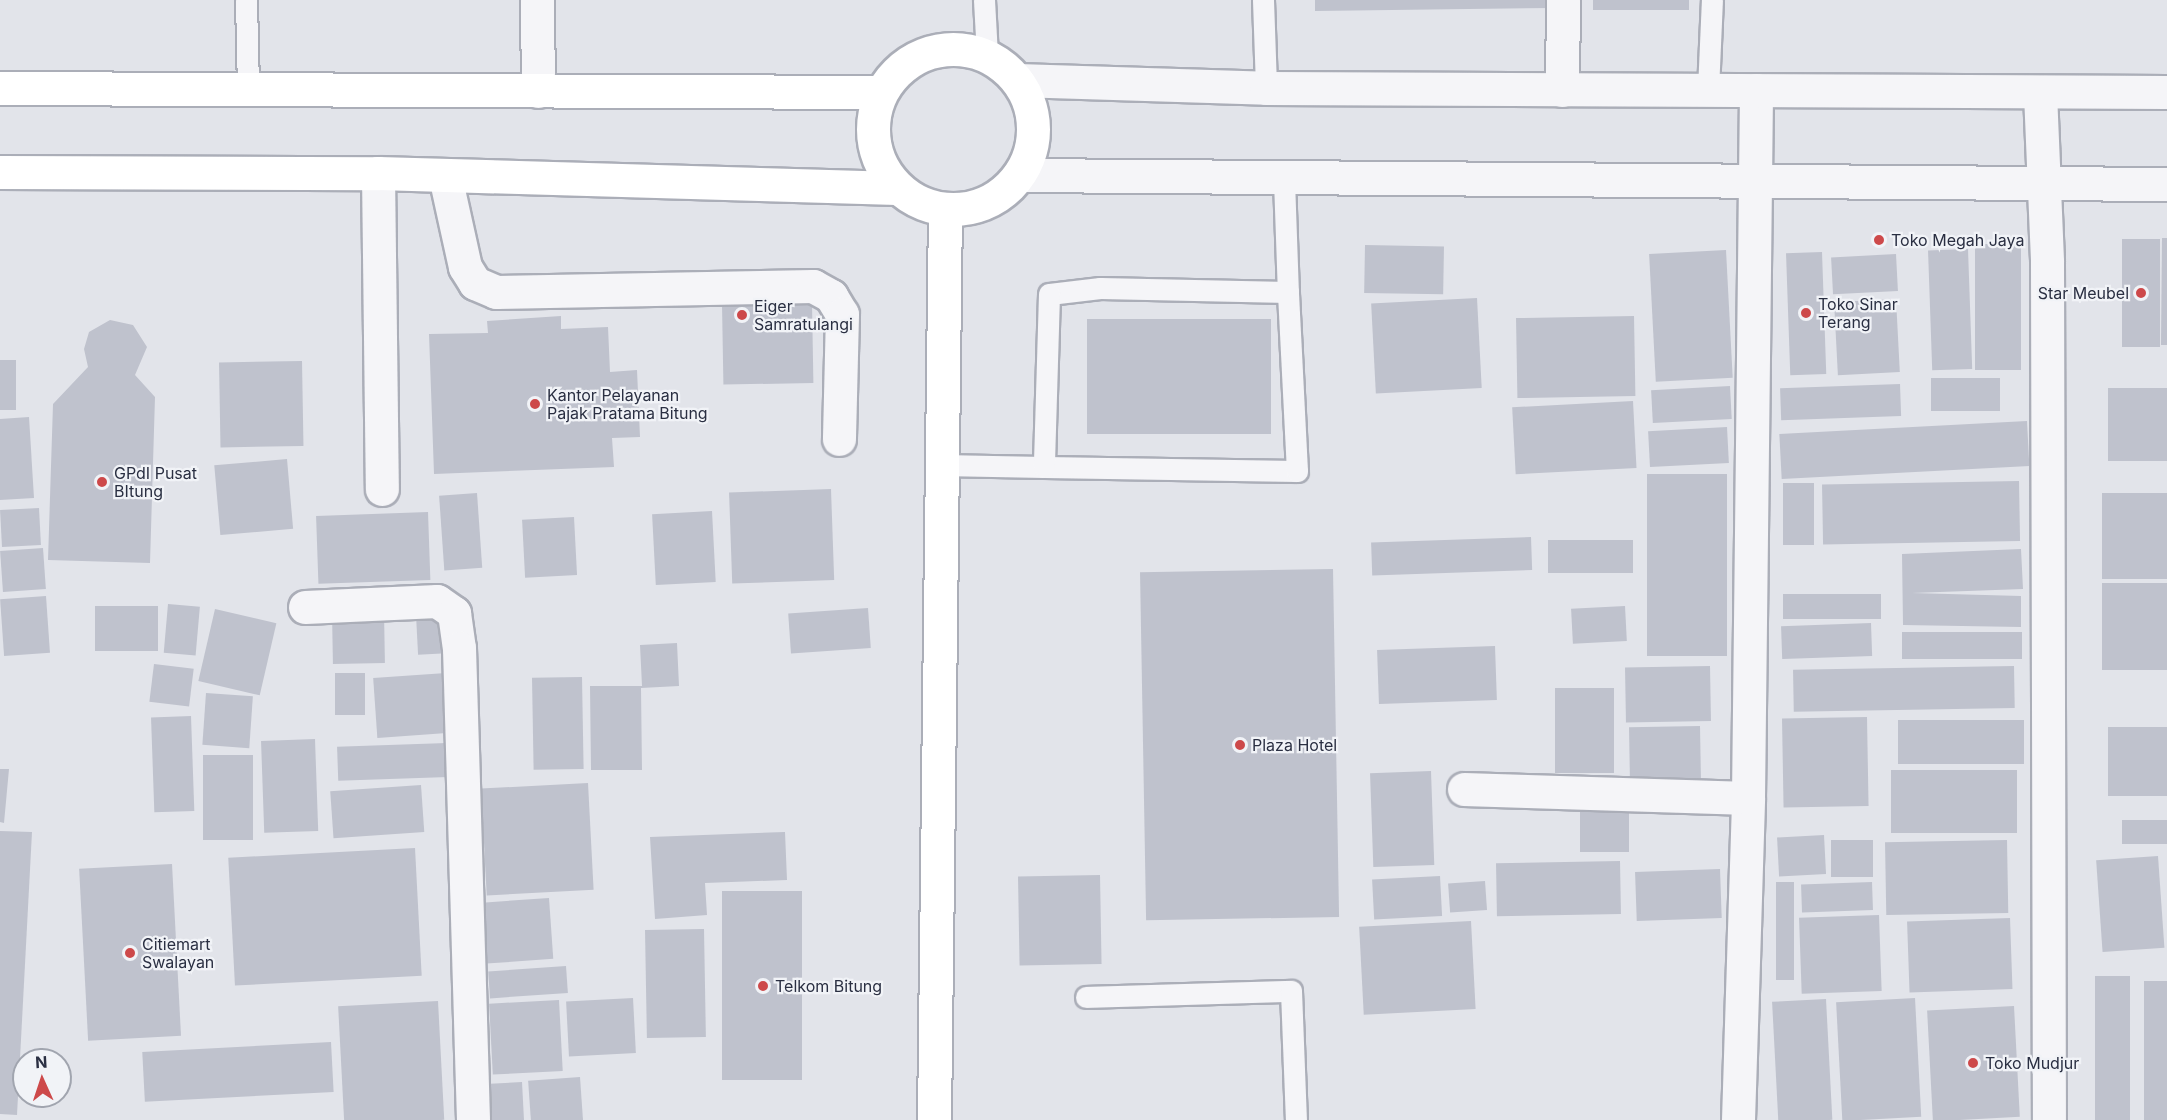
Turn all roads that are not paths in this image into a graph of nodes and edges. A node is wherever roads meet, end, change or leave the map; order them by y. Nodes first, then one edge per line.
1 (246, 0) edge
2 (537, 0) edge
3 (984, 0) edge
4 (1263, 0) edge
5 (1563, 0) edge
6 (1712, 0) edge
7 (987, 56) junction
8 (1017, 80) junction
9 (0, 88) edge
10 (1266, 88) junction
11 (1562, 90) junction
12 (1708, 90) junction
13 (1756, 90) junction
14 (248, 91) junction
15 (538, 91) junction
16 (878, 92) junction
17 (2167, 92) edge
18 (2040, 93) junction
19 (0, 172) edge
20 (378, 173) junction
21 (1019, 175) junction
22 (445, 176) junction
23 (1284, 180) junction
24 (1756, 183) junction
25 (2167, 184) edge
26 (2046, 185) junction
27 (897, 188) junction
28 (945, 210) junction
29 (1288, 292) junction
30 (839, 438) dead end
31 (941, 465) junction
32 (1044, 467) junction
33 (382, 489) dead end
34 (305, 607) dead end
35 (1464, 789) dead end
36 (1748, 798) junction
37 (1086, 996) dead end
38 (473, 1120) edge
39 (934, 1120) edge
40 (1296, 1120) edge
41 (1738, 1120) edge
42 (2049, 1120) edge

1 - 14 lane
2 - 15 street
3 - 7 lane
4 - 10 lane
5 - 11 street
6 - 12 lane
7 - 8 highway
7 - 16 highway
8 - 10 street
8 - 21 highway
9 - 14 highway
10 - 11 street
11 - 12 street
12 - 13 street
13 - 18 street
13 - 24 street
14 - 15 highway
15 - 16 highway
16 - 27 highway
17 - 18 street
18 - 26 street
19 - 20 highway
20 - 22 highway
20 - 33 street
21 - 23 street
21 - 28 highway
22 - 27 highway
22 - 30 street
23 - 24 street
23 - 29 lane
24 - 26 street
24 - 36 street
25 - 26 street
26 - 42 street
27 - 28 highway
28 - 31 highway
29 - 32 lane
29 - 32 lane
31 - 32 lane
31 - 39 highway
34 - 38 street
35 - 36 street
36 - 41 street
37 - 40 lane

